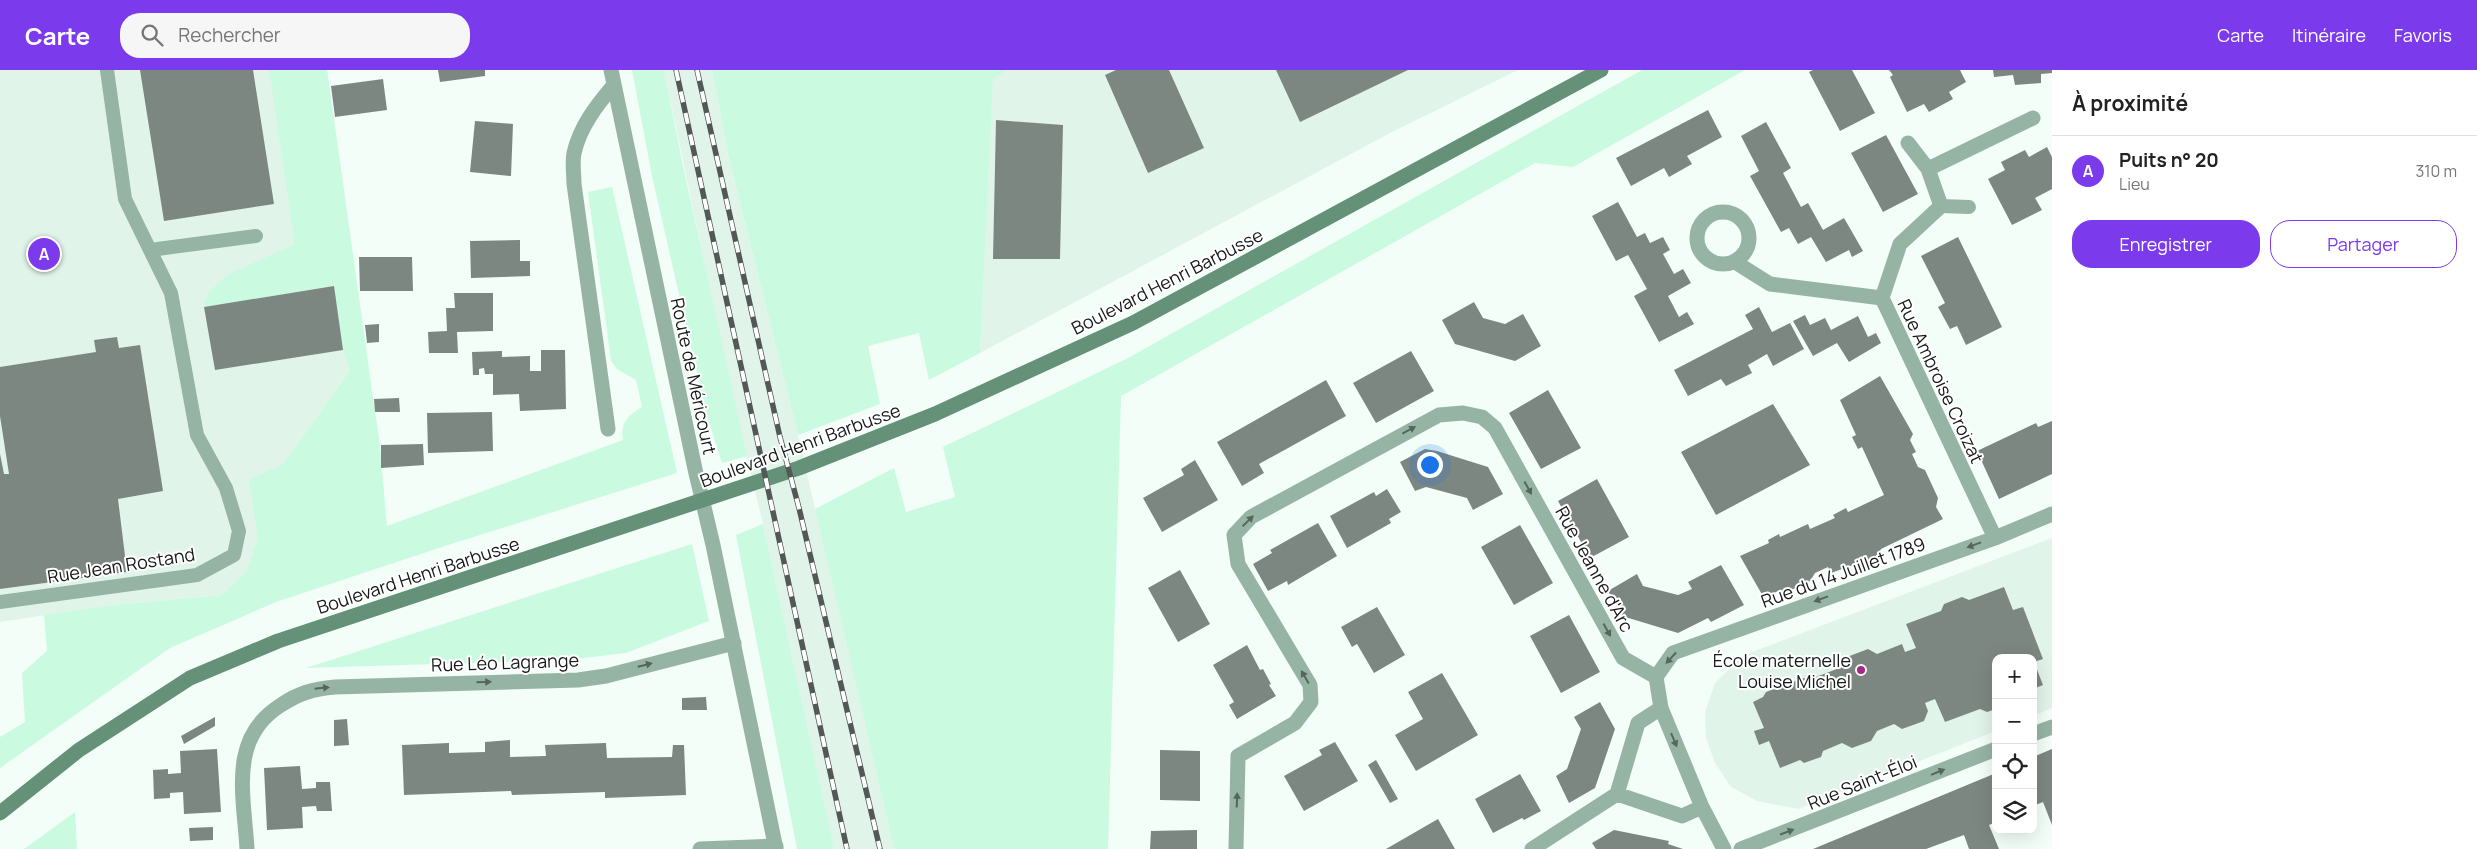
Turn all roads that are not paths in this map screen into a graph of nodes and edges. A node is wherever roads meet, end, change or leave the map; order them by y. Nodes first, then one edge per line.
1 (107, 70) edge
2 (611, 70) edge
3 (1601, 70) edge
4 (613, 86) junction
5 (2033, 118) dead end
6 (1908, 143) dead end
7 (1928, 169) junction
8 (1941, 206) junction
9 (1969, 207) dead end
10 (256, 236) dead end
11 (150, 250) junction
12 (1734, 262) dead end
13 (1882, 298) junction
14 (608, 429) dead end
15 (2052, 514) edge
16 (1995, 538) junction
17 (0, 602) edge
18 (734, 643) junction
19 (1656, 677) junction
20 (1660, 708) junction
21 (2052, 726) edge
22 (2037, 732) edge
23 (1992, 751) edge
24 (1617, 794) junction
25 (1702, 808) junction
26 (0, 813) edge
27 (776, 848) edge
28 (247, 849) edge
29 (700, 849) edge
30 (1236, 849) edge
31 (1532, 849) edge
32 (1724, 849) edge
33 (1741, 849) edge

1 - 11 lane, Rue Jean Rostand
2 - 4 street, Route de Méricourt
3 - 26 main road, Boulevard Henri Barbusse
4 - 14 street
4 - 18 street, Route de Méricourt
5 - 7 street
6 - 7 street
7 - 8 street
8 - 9 lane
8 - 13 street
10 - 11 lane
11 - 17 lane, Rue Jean Rostand
12 - 13 street, Rue Ambroise Croizat
13 - 16 street, Rue Ambroise Croizat
15 - 16 street, Rue du 14 Juillet 1789
16 -> 19 street, Rue du 14 Juillet 1789
18 - 27 street, Route de Méricourt
28 -> 18 street, Rue Léo Lagrange
19 - 20 street
30 -> 19 street, Rue Jeanne d'Arc
20 - 24 street
20 -> 25 street
21 - 22 street
33 -> 23 street, Rue Saint-Éloi
24 - 25 street
24 - 31 street
25 - 32 street
27 - 29 street

